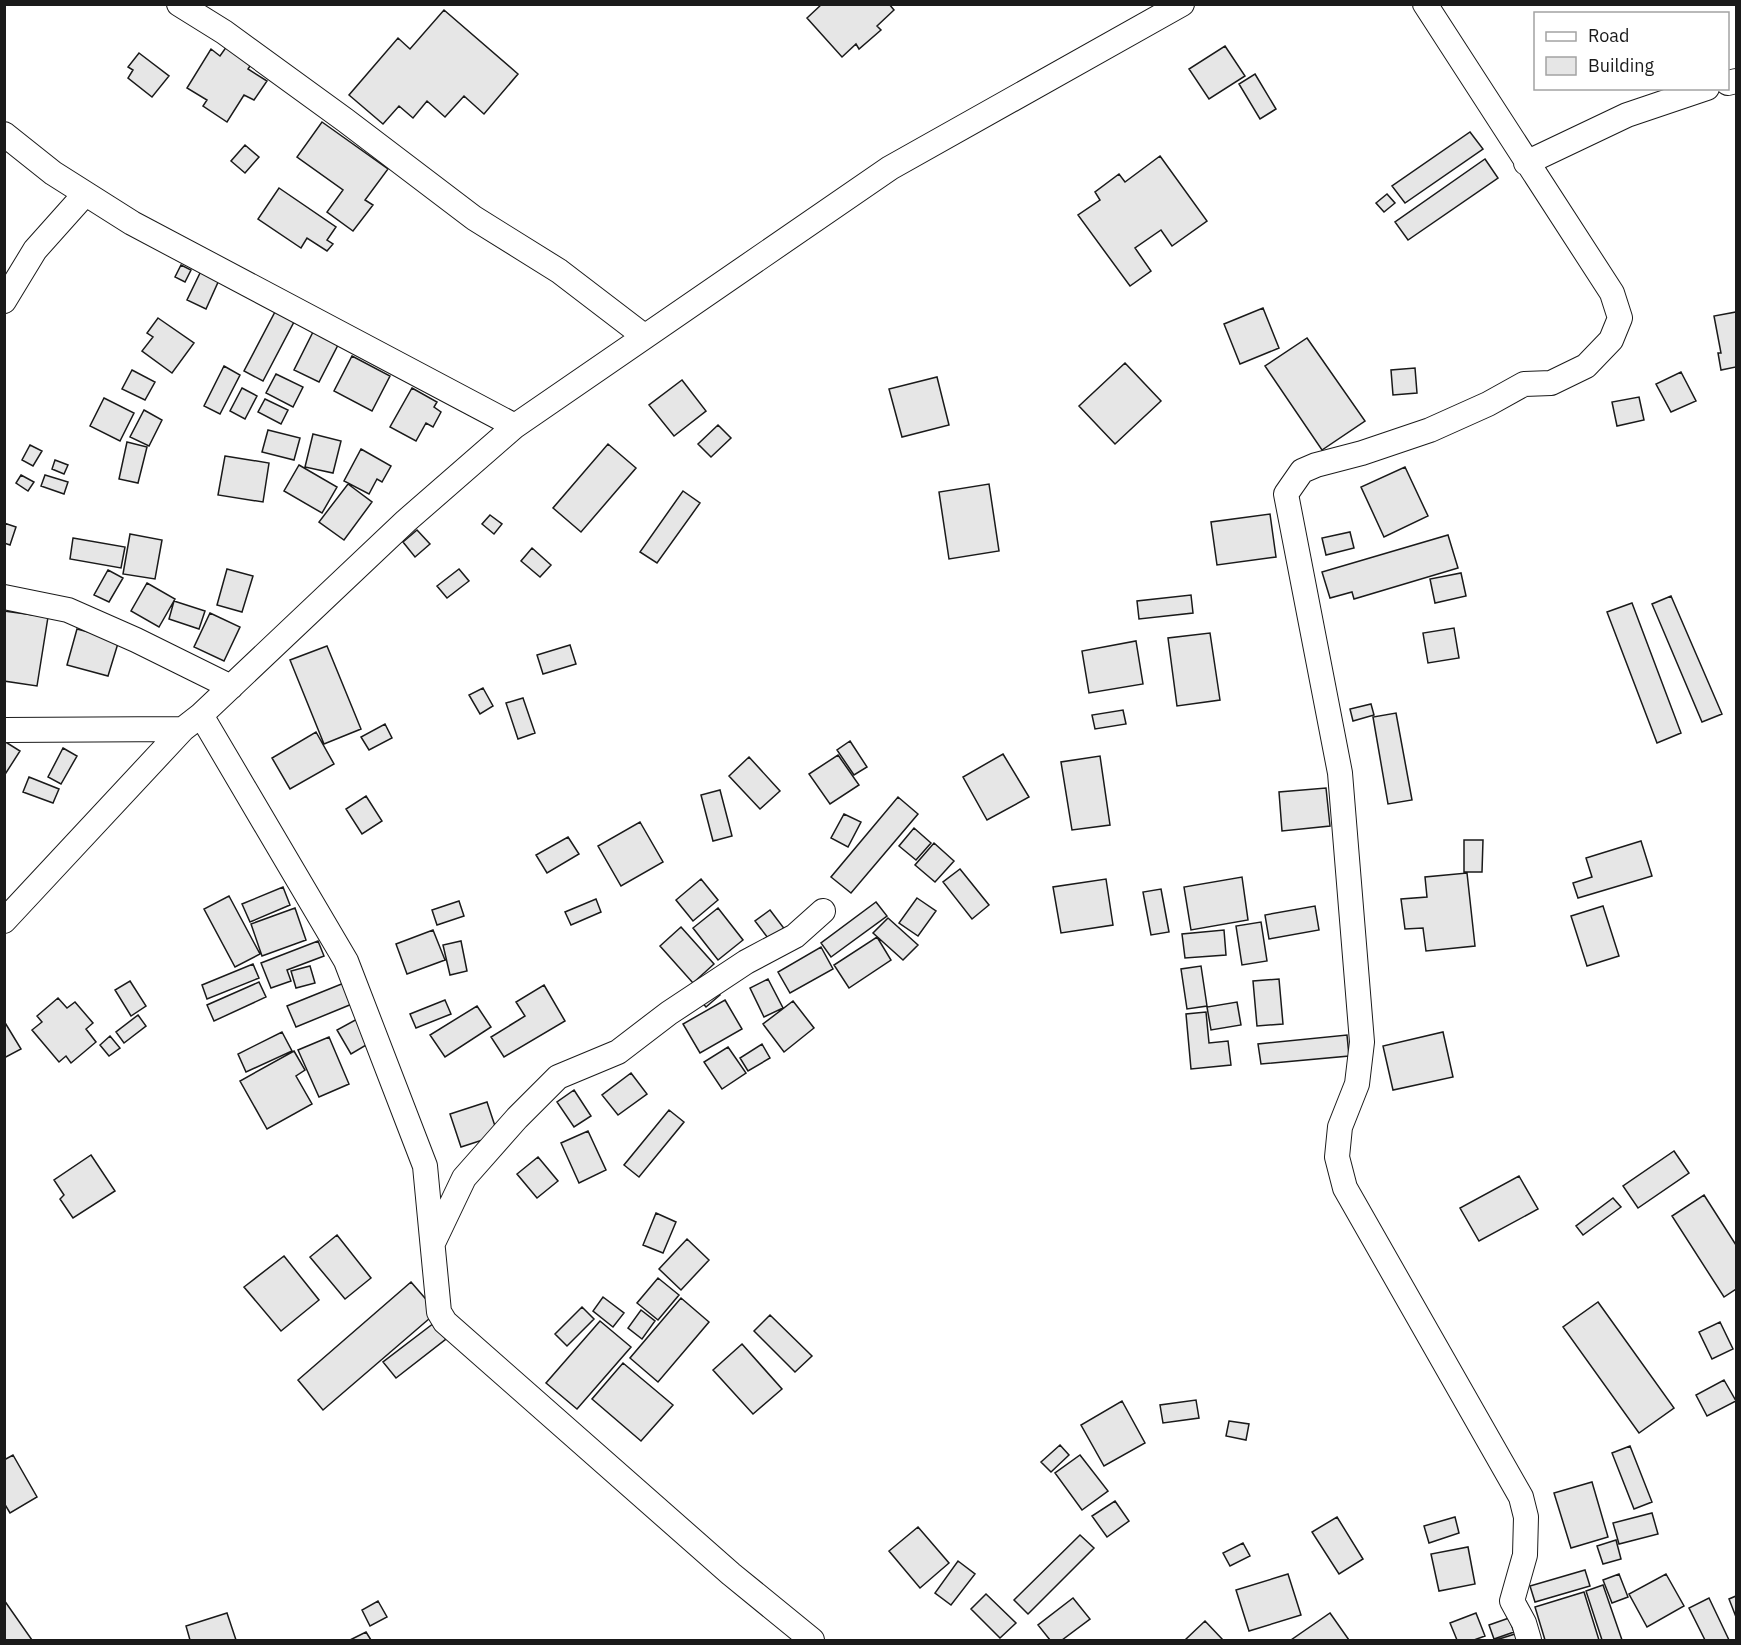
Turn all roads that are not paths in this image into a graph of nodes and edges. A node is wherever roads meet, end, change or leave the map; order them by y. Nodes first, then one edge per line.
1 (179, 4) edge
2 (1182, 4) edge
3 (1425, 4) edge
4 (1701, 90) edge
5 (4, 134) edge
6 (1526, 162) junction
7 (85, 194) junction
8 (4, 301) edge
9 (644, 336) junction
10 (515, 426) junction
11 (4, 597) edge
12 (231, 687) junction
13 (192, 722) junction
14 (4, 730) edge
15 (823, 911) dead end
16 (4, 921) edge
17 (433, 1243) junction
18 (812, 1641) edge
19 (1529, 1641) edge

1 - 9 street
2 - 9 street
3 - 6 street
4 - 6 street
5 - 7 street
6 - 19 street
7 - 8 street
7 - 10 street
9 - 10 street
10 - 12 street
11 - 12 street
12 - 13 street
13 - 14 street
13 - 16 street
13 - 17 street
15 - 17 street
17 - 18 street

